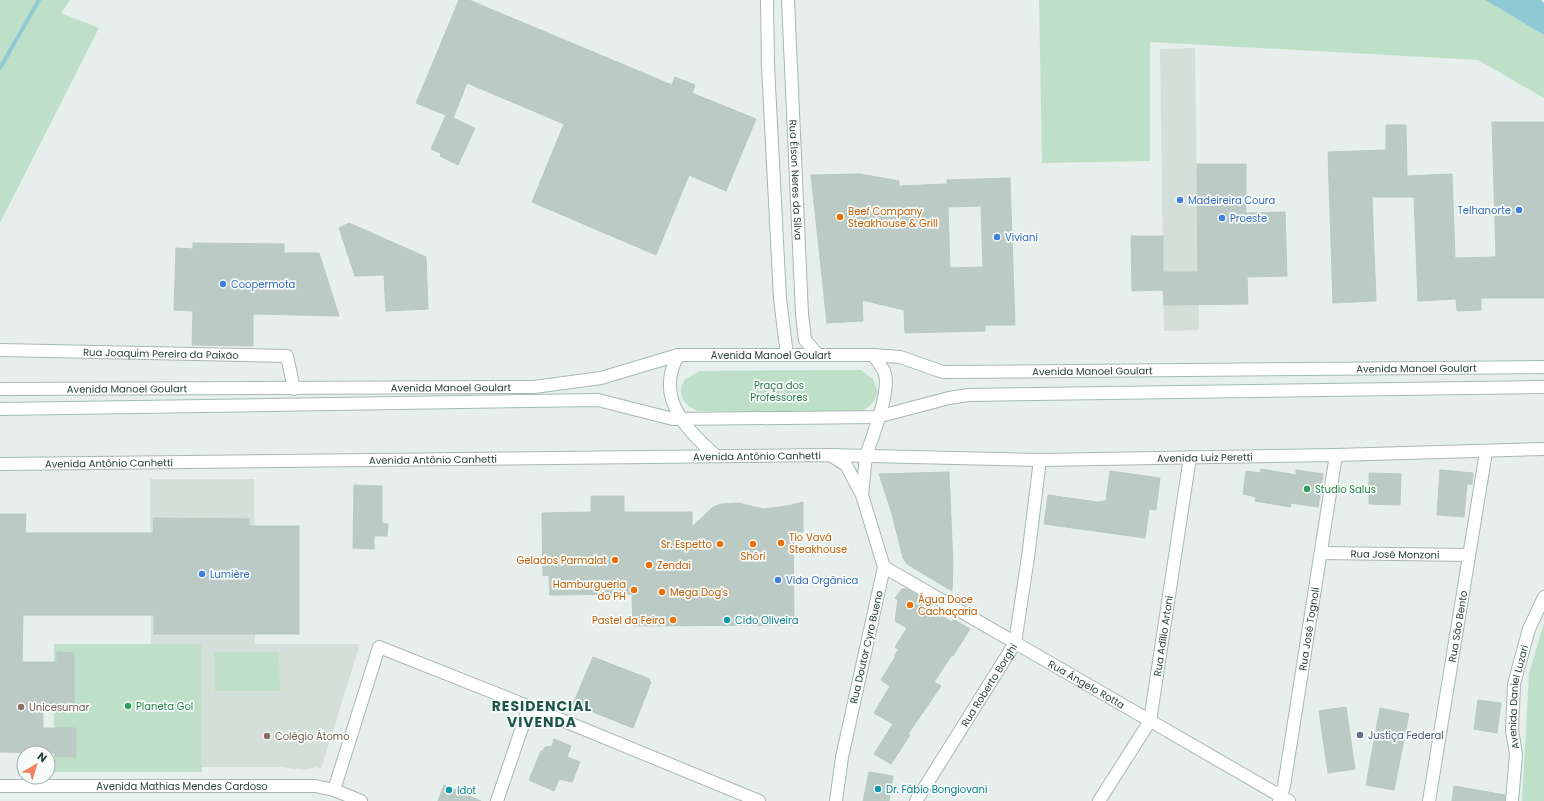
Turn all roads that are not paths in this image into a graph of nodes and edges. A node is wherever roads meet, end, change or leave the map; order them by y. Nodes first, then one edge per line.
1 (767, 0) edge
2 (788, 0) edge
3 (775, 193) junction
4 (797, 193) junction
5 (0, 350) edge
6 (678, 355) junction
7 (787, 355) junction
8 (818, 355) junction
9 (873, 355) junction
10 (1544, 367) edge
11 (1544, 387) edge
12 (0, 389) edge
13 (294, 389) junction
14 (0, 408) edge
15 (878, 418) junction
16 (680, 419) junction
17 (1544, 449) edge
18 (1486, 452) junction
19 (830, 454) junction
20 (1336, 455) junction
21 (716, 456) junction
22 (866, 456) junction
23 (1190, 457) junction
24 (1040, 460) junction
25 (0, 464) edge
26 (862, 495) junction
27 (1321, 553) junction
28 (1469, 555) junction
29 (884, 567) junction
30 (1544, 597) edge
31 (1015, 642) junction
32 (529, 707) junction
33 (1150, 721) junction
34 (0, 786) edge
35 (334, 790) junction
36 (1283, 799) edge
37 (361, 801) edge
38 (497, 801) edge
39 (759, 801) edge
40 (836, 801) edge
41 (916, 801) edge
42 (1099, 801) edge
43 (1429, 801) edge
44 (1512, 801) edge

1 - 3 street
2 - 4 street, Rua Élson Neres da Silva
3 - 4 street
3 - 7 street
4 - 8 street, Rua Élson Neres da Silva
5 - 13 street, Rua Joaquim Pereira da Paixão
6 - 7 street, Avenida Manoel Goulart
6 - 13 street, Avenida Manoel Goulart
6 - 16 street
7 - 8 street, Avenida Manoel Goulart
8 - 9 street, Avenida Manoel Goulart
9 - 10 street, Avenida Manoel Goulart
9 - 15 street, Rua Doutor Cyro Bueno
11 - 15 street, Avenida Manoel Goulart
12 - 13 street, Avenida Manoel Goulart
14 - 16 street, Avenida Manoel Goulart
15 - 16 street, Avenida Manoel Goulart
15 - 22 street, Rua Doutor Cyro Bueno
16 - 21 street
17 - 18 street, Avenida Luiz Peretti
18 - 20 street, Avenida Luiz Peretti
18 - 28 street, Rua São Bento
19 - 21 street, Avenida Antônio Canhetti
19 - 22 street, Avenida Antônio Canhetti
19 - 26 street, Rua Doutor Cyro Bueno
20 - 23 street, Avenida Luiz Peretti
20 - 27 street, Rua José Tognoli
21 - 25 street, Avenida Antônio Canhetti
22 - 24 street, Avenida Luiz Peretti
22 - 26 street, Rua Doutor Cyro Bueno
23 - 24 street, Avenida Luiz Peretti
23 - 33 street, Rua Adílio Artoni
24 - 31 street, Rua Roberto Borghi
26 - 29 street, Rua Doutor Cyro Bueno
27 - 28 street, Rua José Monzoni
27 - 36 street, Rua José Tognoli
28 - 43 street, Rua São Bento
29 - 31 street, Rua Ângelo Rotta
29 - 40 street, Rua Doutor Cyro Bueno
30 - 44 street, Avenida Daniel Luzari
31 - 33 street, Rua Ângelo Rotta
31 - 41 street, Rua Roberto Borghi
32 - 35 street
32 - 38 street
32 - 39 street
33 - 36 street, Rua Ângelo Rotta
33 - 42 street, Rua Adílio Artoni
34 - 35 street, Avenida Mathias Mendes Cardoso
35 - 37 street, Avenida Mathias Mendes Cardoso

